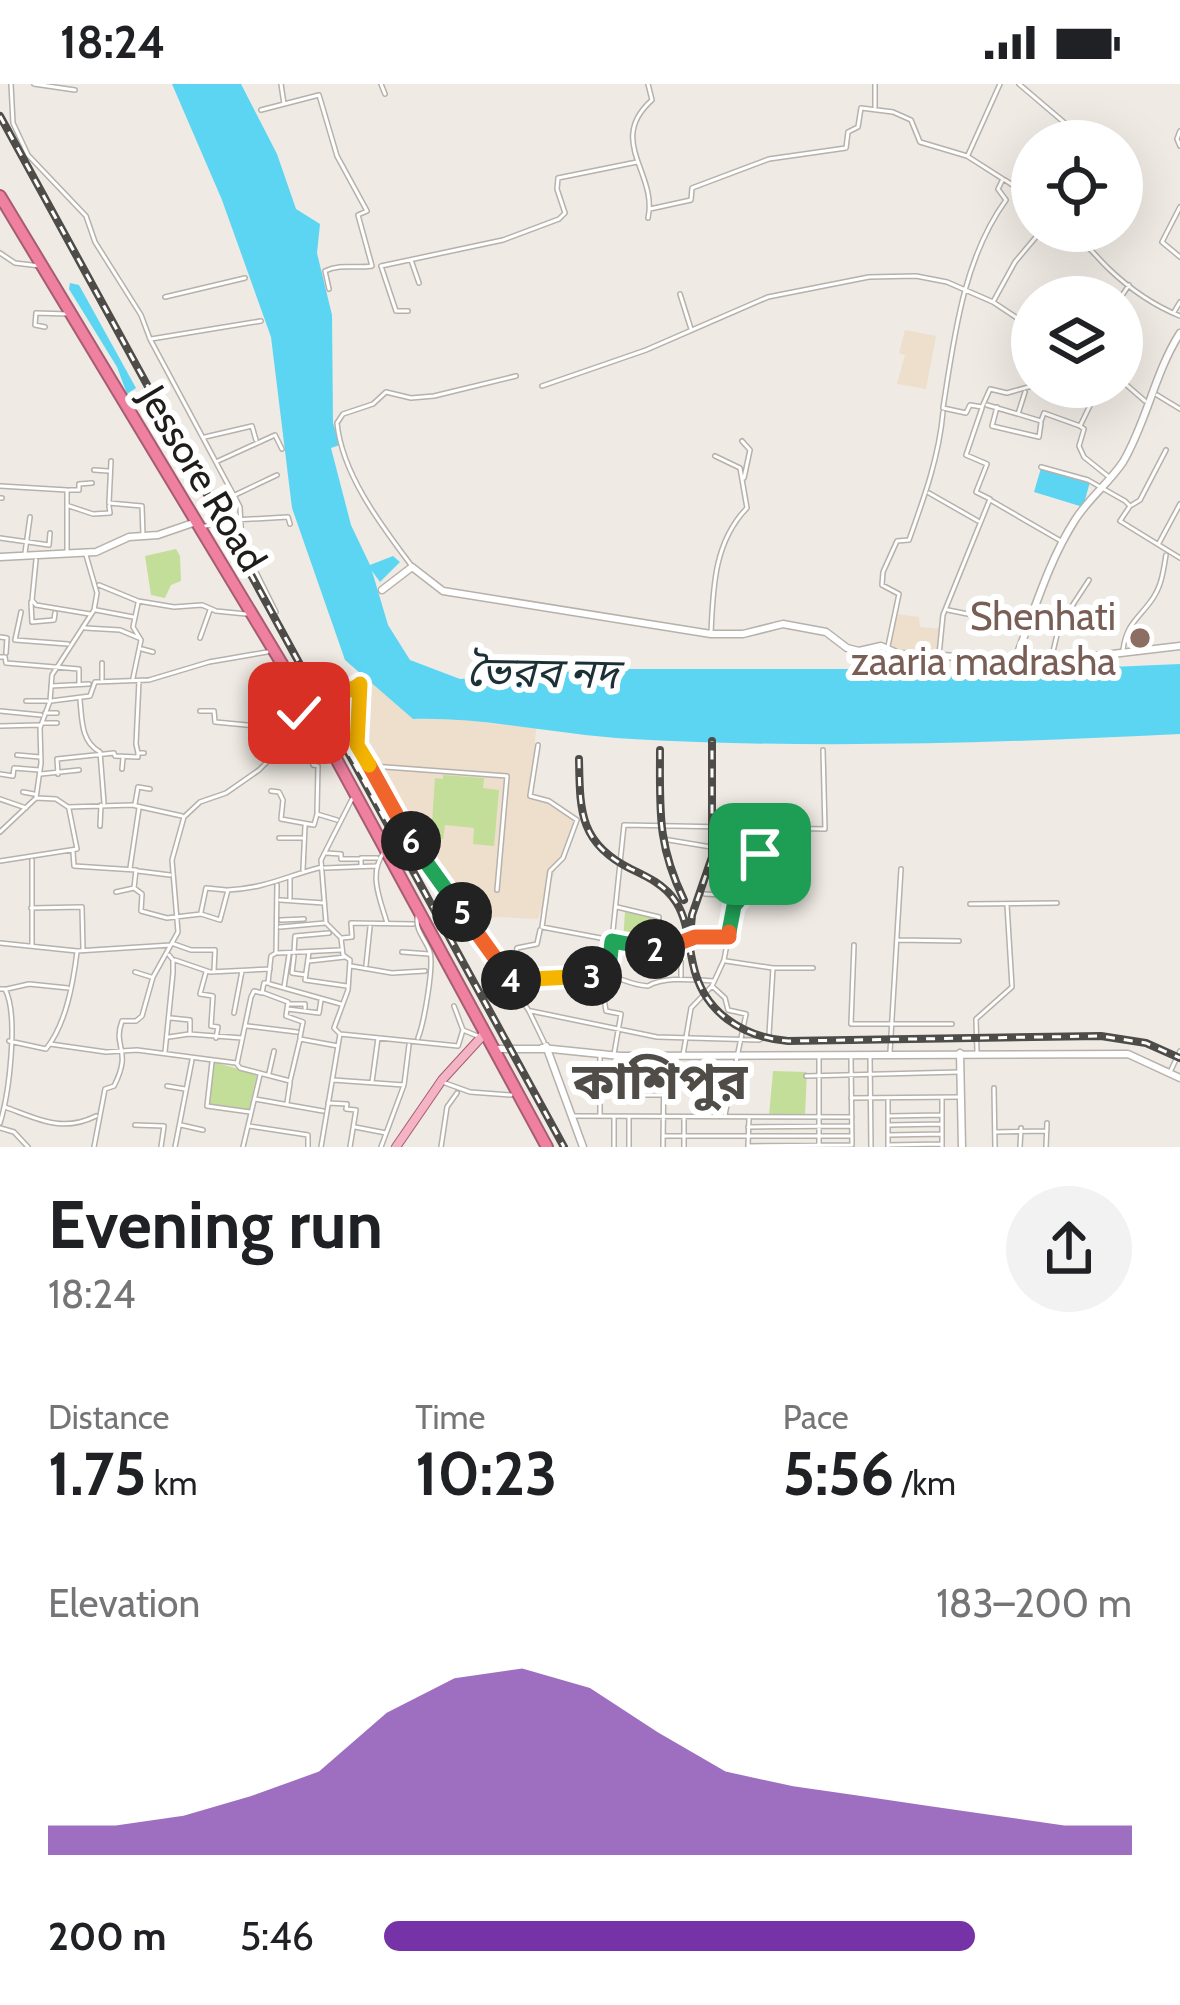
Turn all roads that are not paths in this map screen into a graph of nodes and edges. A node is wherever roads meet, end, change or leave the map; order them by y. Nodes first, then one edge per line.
1 (11, 84) edge
2 (34, 84) edge
3 (280, 84) edge
4 (307, 84) edge
5 (381, 84) edge
6 (647, 84) edge
7 (875, 84) edge
8 (1000, 84) edge
9 (1018, 84) edge
10 (75, 90) dead end
11 (385, 94) dead end
12 (309, 98) junction
13 (284, 104) junction
14 (875, 109) junction
15 (261, 110) dead end
16 (1061, 120) edge
17 (1180, 131) edge
18 (1180, 146) edge
19 (967, 156) junction
20 (637, 162) junction
21 (1004, 179) junction
22 (1011, 184) edge
23 (0, 199) edge
24 (1180, 207) edge
25 (650, 209) junction
26 (648, 218) dead end
27 (1023, 252) edge
28 (1095, 252) edge
29 (0, 253) edge
30 (1180, 257) edge
31 (411, 258) junction
32 (41, 266) junction
33 (1120, 276) edge
34 (244, 278) dead end
35 (419, 283) dead end
36 (329, 289) dead end
37 (967, 289) junction
38 (680, 294) dead end
39 (1143, 295) edge
40 (165, 297) dead end
41 (993, 302) junction
42 (1180, 302) edge
43 (408, 310) dead end
44 (69, 314) junction
45 (1011, 314) edge
46 (1177, 315) edge
47 (262, 321) dead end
48 (45, 327) dead end
49 (692, 331) junction
50 (1180, 333) edge
51 (150, 339) junction
52 (515, 376) dead end
53 (542, 386) dead end
54 (1011, 392) edge
55 (1155, 394) junction
56 (1143, 400) edge
57 (983, 405) junction
58 (997, 407) junction
59 (1150, 407) junction
60 (943, 408) junction
61 (1020, 408) edge
62 (1055, 408) dead end
63 (1089, 408) edge
64 (1180, 409) edge
65 (1018, 414) junction
66 (1052, 416) junction
67 (1041, 421) junction
68 (1080, 426) junction
69 (204, 437) junction
70 (742, 441) dead end
71 (256, 442) junction
72 (282, 449) dead end
73 (1166, 450) dead end
74 (715, 456) dead end
75 (111, 460) dead end
76 (217, 462) junction
77 (1041, 467) dead end
78 (94, 470) dead end
79 (110, 472) junction
80 (277, 475) dead end
81 (1110, 478) junction
82 (743, 479) junction
83 (92, 483) dead end
84 (0, 486) edge
85 (1102, 487) junction
86 (67, 490) junction
87 (925, 491) junction
88 (234, 496) junction
89 (990, 499) junction
90 (109, 503) junction
91 (1180, 504) edge
92 (67, 506) junction
93 (1130, 506) junction
94 (30, 517) dead end
95 (242, 521) junction
96 (979, 521) junction
97 (290, 524) dead end
98 (196, 525) junction
99 (50, 533) dead end
100 (143, 536) junction
101 (0, 538) edge
102 (26, 541) junction
103 (1063, 542) junction
104 (1158, 545) junction
105 (86, 553) junction
106 (1167, 553) junction
107 (36, 554) junction
108 (67, 554) junction
109 (25, 555) junction
110 (0, 557) edge
111 (1180, 558) edge
112 (412, 567) junction
113 (1089, 580) dead end
114 (96, 585) junction
115 (382, 590) dead end
116 (32, 600) junction
117 (138, 601) junction
118 (55, 609) junction
119 (211, 609) junction
120 (946, 610) junction
121 (21, 612) dead end
122 (93, 612) junction
123 (276, 612) dead end
124 (248, 614) junction
125 (135, 618) junction
126 (1029, 625) junction
127 (83, 628) junction
128 (1057, 632) junction
129 (711, 634) junction
130 (0, 637) edge
131 (141, 638) junction
132 (200, 638) dead end
133 (70, 644) junction
134 (1180, 646) edge
135 (888, 648) junction
136 (140, 649) junction
137 (1123, 650) junction
138 (270, 651) junction
139 (153, 652) dead end
140 (939, 656) junction
141 (3, 657) edge
142 (1016, 658) junction
143 (1052, 658) junction
144 (102, 663) dead end
145 (54, 667) junction
146 (68, 668) junction
147 (136, 679) junction
148 (103, 682) junction
149 (93, 683) junction
150 (79, 685) junction
151 (49, 686) junction
152 (68, 686) junction
153 (137, 696) junction
154 (146, 696) dead end
155 (89, 697) junction
156 (80, 698) junction
157 (26, 701) dead end
158 (49, 701) junction
159 (87, 704) dead end
160 (307, 709) junction
161 (0, 711) edge
162 (200, 711) dead end
163 (58, 713) dead end
164 (8, 714) junction
165 (43, 714) junction
166 (57, 723) dead end
167 (8, 724) junction
168 (41, 724) junction
169 (314, 724) junction
170 (0, 726) edge
171 (290, 729) junction
172 (538, 745) dead end
173 (823, 750) dead end
174 (17, 755) dead end
175 (101, 755) junction
176 (123, 756) junction
177 (57, 759) junction
178 (42, 760) junction
179 (370, 766) junction
180 (122, 769) dead end
181 (79, 770) dead end
182 (40, 772) junction
183 (0, 774) edge
184 (58, 774) junction
185 (150, 789) dead end
186 (271, 791) dead end
187 (23, 792) dead end
188 (354, 794) junction
189 (36, 796) junction
190 (0, 799) edge
191 (103, 804) junction
192 (116, 804) junction
193 (137, 806) junction
194 (68, 807) junction
195 (26, 808) junction
196 (115, 813) dead end
197 (317, 814) junction
198 (184, 817) junction
199 (339, 821) junction
200 (305, 823) junction
201 (100, 826) dead end
202 (663, 826) junction
203 (760, 828) junction
204 (0, 832) edge
205 (279, 838) dead end
206 (304, 838) junction
207 (711, 847) dead end
208 (73, 850) junction
209 (324, 853) junction
210 (382, 855) junction
211 (32, 858) junction
212 (0, 861) edge
213 (361, 862) junction
214 (377, 866) junction
215 (322, 867) junction
216 (133, 869) junction
217 (901, 869) dead end
218 (303, 872) junction
219 (172, 875) junction
220 (290, 878) junction
221 (277, 885) junction
222 (134, 888) junction
223 (229, 890) junction
224 (497, 890) dead end
225 (116, 892) dead end
226 (705, 893) dead end
227 (738, 896) junction
228 (278, 900) junction
229 (290, 900) junction
230 (325, 903) junction
231 (1057, 903) dead end
232 (970, 904) dead end
233 (1007, 905) junction
234 (616, 907) junction
235 (32, 908) junction
236 (201, 914) junction
237 (179, 917) junction
238 (417, 918) junction
239 (304, 919) dead end
240 (279, 923) junction
241 (326, 923) junction
242 (371, 923) junction
243 (387, 925) junction
244 (541, 925) junction
245 (332, 932) junction
246 (308, 936) junction
247 (729, 937) junction
248 (341, 938) junction
249 (895, 940) junction
250 (612, 941) junction
251 (959, 941) dead end
252 (0, 943) edge
253 (172, 944) junction
254 (854, 945) dead end
255 (32, 947) junction
256 (656, 949) junction
257 (343, 950) junction
258 (80, 951) junction
259 (324, 951) junction
260 (308, 952) junction
261 (402, 952) dead end
262 (675, 952) junction
263 (167, 953) junction
264 (276, 953) junction
265 (292, 954) junction
266 (431, 954) junction
267 (346, 957) junction
268 (724, 960) junction
269 (173, 961) junction
270 (308, 961) junction
271 (324, 961) junction
272 (604, 963) junction
273 (350, 966) junction
274 (366, 967) junction
275 (773, 968) junction
276 (813, 968) dead end
277 (242, 969) junction
278 (270, 969) junction
279 (206, 970) junction
280 (428, 971) junction
281 (136, 972) dead end
282 (214, 972) junction
283 (306, 974) junction
284 (153, 978) junction
285 (511, 979) junction
286 (592, 979) junction
287 (681, 979) junction
288 (268, 983) junction
289 (713, 984) junction
290 (348, 986) junction
291 (284, 988) junction
292 (2, 989) edge
293 (72, 989) junction
294 (262, 993) junction
295 (322, 999) junction
296 (343, 1004) junction
297 (454, 1006) dead end
298 (287, 1007) junction
299 (530, 1011) junction
300 (234, 1013) dead end
301 (169, 1018) junction
302 (891, 1024) junction
303 (952, 1024) dead end
304 (245, 1025) junction
305 (620, 1029) junction
306 (463, 1030) junction
307 (190, 1034) junction
308 (340, 1034) junction
309 (300, 1035) junction
310 (484, 1035) junction
311 (378, 1036) junction
312 (167, 1037) junction
313 (216, 1037) junction
314 (242, 1039) junction
315 (418, 1040) junction
316 (742, 1040) junction
317 (9, 1041) junction
318 (685, 1041) junction
319 (410, 1042) junction
320 (50, 1044) junction
321 (338, 1046) junction
322 (545, 1048) junction
323 (494, 1049) junction
324 (125, 1051) junction
325 (274, 1051) dead end
326 (1180, 1051) edge
327 (977, 1053) junction
328 (165, 1054) junction
329 (890, 1054) junction
330 (960, 1054) junction
331 (600, 1055) junction
332 (819, 1055) junction
333 (851, 1055) junction
334 (870, 1055) junction
335 (618, 1057) junction
336 (682, 1057) junction
337 (738, 1057) junction
338 (193, 1058) junction
339 (664, 1058) junction
340 (212, 1059) junction
341 (237, 1064) junction
342 (0, 1069) edge
343 (10, 1070) junction
344 (961, 1072) junction
345 (1170, 1072) junction
346 (260, 1073) junction
347 (620, 1074) junction
348 (269, 1075) junction
349 (851, 1075) junction
350 (870, 1075) junction
351 (806, 1076) dead end
352 (819, 1076) junction
353 (663, 1078) junction
354 (1180, 1078) edge
355 (331, 1080) junction
356 (290, 1081) junction
357 (372, 1082) junction
358 (444, 1082) junction
359 (404, 1085) junction
360 (167, 1086) dead end
361 (994, 1088) dead end
362 (187, 1089) junction
363 (731, 1089) junction
364 (459, 1090) junction
365 (517, 1093) junction
366 (601, 1095) junction
367 (620, 1095) junction
368 (663, 1096) junction
369 (942, 1097) junction
370 (961, 1097) junction
371 (851, 1098) junction
372 (871, 1098) junction
373 (888, 1098) junction
374 (254, 1099) junction
375 (326, 1103) junction
376 (287, 1105) junction
377 (5, 1107) junction
378 (250, 1112) junction
379 (325, 1112) junction
380 (663, 1114) junction
381 (98, 1115) junction
382 (629, 1115) junction
383 (684, 1115) junction
384 (942, 1115) junction
385 (572, 1116) junction
386 (600, 1116) junction
387 (614, 1116) junction
388 (888, 1116) junction
389 (725, 1117) junction
390 (819, 1117) junction
391 (852, 1117) junction
392 (748, 1119) junction
393 (179, 1124) junction
394 (942, 1124) junction
395 (1047, 1124) dead end
396 (135, 1125) dead end
397 (888, 1125) junction
398 (0, 1126) edge
399 (248, 1126) junction
400 (819, 1126) junction
401 (852, 1126) junction
402 (353, 1127) junction
403 (748, 1127) junction
404 (203, 1130) dead end
405 (1021, 1130) junction
406 (1047, 1131) junction
407 (994, 1132) junction
408 (387, 1133) junction
409 (942, 1134) junction
410 (889, 1135) junction
411 (663, 1136) junction
412 (684, 1136) junction
413 (819, 1136) junction
414 (852, 1136) junction
415 (748, 1137) junction
416 (768, 1137) junction
417 (161, 1145) edge
418 (942, 1145) edge
419 (176, 1146) edge
420 (768, 1146) edge
421 (819, 1146) edge
422 (852, 1146) edge
423 (889, 1146) edge
424 (28, 1147) edge
425 (94, 1147) edge
426 (243, 1147) edge
427 (308, 1147) edge
428 (321, 1147) edge
429 (350, 1147) edge
430 (381, 1147) edge
431 (398, 1147) edge
432 (441, 1147) edge
433 (547, 1147) edge
434 (583, 1147) edge
435 (614, 1147) edge
436 (628, 1147) edge
437 (663, 1147) edge
438 (684, 1147) edge
439 (748, 1147) edge
440 (872, 1147) edge
441 (962, 1147) edge
442 (995, 1147) edge
443 (1020, 1147) edge
444 (1046, 1147) edge

1 - 51 street
2 - 10 street
3 - 13 street
4 - 12 street
5 - 11 street
6 - 20 street
7 - 14 street
8 - 19 street
9 - 16 street
12 - 13 street
12 - 36 street
13 - 15 street
14 - 19 street
14 - 25 street
17 - 18 street
19 - 21 street
20 - 25 street
20 - 31 street
21 - 22 street
21 - 37 street
23 - 32 highway, Jessore Road
23 - 98 highway, Jessore Road
24 - 30 street
25 - 26 street
27 - 41 street
28 - 33 street
29 - 32 street
31 - 35 street
31 - 43 street
32 - 44 highway, Jessore Road
34 - 40 street
37 - 41 street
37 - 49 street
37 - 60 street
38 - 49 street
39 - 46 street
41 - 45 street
42 - 46 street
44 - 48 street
44 - 98 highway, Jessore Road
47 - 51 street
49 - 53 street
50 - 55 street
51 - 69 street
52 - 112 street
54 - 57 street
55 - 59 street
55 - 64 street
56 - 59 street
57 - 58 street
57 - 60 street
57 - 89 street
58 - 65 street
58 - 67 street
59 - 81 street
60 - 87 street
61 - 65 street
62 - 66 street
63 - 68 street
65 - 67 street
66 - 67 street
66 - 68 street
68 - 81 street
69 - 71 street
69 - 76 street
70 - 82 street
71 - 72 street
71 - 76 street
73 - 93 street
74 - 82 street
75 - 79 street
76 - 88 street
77 - 85 street
78 - 79 street
79 - 90 street
80 - 88 street
81 - 85 street
82 - 129 street
83 - 86 street
84 - 86 street
85 - 93 street
85 - 103 street
86 - 92 street
87 - 96 street
87 - 135 street
88 - 95 street
89 - 96 street
89 - 103 street
90 - 92 street
90 - 100 street
91 - 104 street
92 - 108 street
93 - 104 street
94 - 102 street
95 - 97 street
95 - 98 street
95 - 123 street
96 - 120 street
98 - 100 street
98 - 124 highway, Jessore Road
98 - 160 highway, Jessore Road
99 - 102 street
100 - 105 street
101 - 102 street
102 - 109 street
103 - 126 street
104 - 106 street
105 - 108 street
105 - 114 street
106 - 111 street
106 - 137 street
107 - 108 street
107 - 109 street
107 - 116 street
109 - 110 street
112 - 115 street
112 - 129 street
113 - 128 street
114 - 117 street
114 - 122 street
116 - 118 street
116 - 118 street
117 - 119 street
117 - 125 street
118 - 122 street
119 - 124 street
119 - 132 street
120 - 126 street
120 - 140 street
121 - 133 street
122 - 125 street
122 - 127 street
124 - 138 highway, Jessore Road
125 - 131 street
126 - 128 street
126 - 142 street
127 - 131 street
127 - 133 street
128 - 143 street
129 - 135 street
130 - 141 street
131 - 136 street
133 - 145 street
134 - 137 street
135 - 140 street
136 - 139 street
136 - 147 street
137 - 143 street
138 - 147 street
138 - 160 highway, Jessore Road
140 - 142 street
141 - 145 street
142 - 143 street
144 - 148 street
145 - 146 street
145 - 151 street
146 - 150 street
146 - 152 street
147 - 148 street
147 - 153 street
148 - 149 street
149 - 150 street
149 - 155 street
150 - 152 street
151 - 152 street
151 - 158 street
153 - 154 street
153 - 176 street
155 - 156 street
155 - 159 street
156 - 158 street
156 - 175 street
157 - 158 street
158 - 165 street
160 - 169 highway, Jessore Road
160 - 171 street
160 - 179 street
160 - 188 highway, Jessore Road
161 - 164 street
162 - 171 street
163 - 165 street
164 - 165 street
164 - 167 street
165 - 168 street
166 - 168 street
167 - 168 street
167 - 170 street
168 - 178 street
169 - 188 highway, Jessore Road
169 - 197 street
171 - 198 street
172 - 244 street
173 - 203 street
174 - 178 street
175 - 176 street
175 - 177 street
175 - 191 street
176 - 180 street
177 - 178 street
177 - 184 street
178 - 182 street
179 - 224 street
179 - 285 street
181 - 184 street
182 - 183 street
182 - 184 street
182 - 189 street
185 - 193 street
186 - 200 street
187 - 189 street
188 - 199 street
188 - 210 highway, Jessore Road
189 - 194 street
189 - 195 street
190 - 195 street
191 - 192 street
191 - 194 street
191 - 201 street
192 - 193 street
192 - 196 street
193 - 198 street
193 - 216 street
194 - 208 street
195 - 204 street
197 - 199 street
197 - 200 street
198 - 219 street
199 - 209 street
200 - 206 street
202 - 203 street
202 - 207 street
202 - 234 street
203 - 227 street
205 - 206 street
206 - 218 street
208 - 211 street
208 - 216 street
209 - 213 street
209 - 215 street
210 - 213 street
210 - 214 street
210 - 238 highway, Jessore Road
211 - 212 street
211 - 235 street
213 - 214 street
213 - 215 street
214 - 243 street
215 - 218 street
215 - 230 street
216 - 219 street
216 - 222 street
217 - 249 street
218 - 220 street
219 - 237 street
220 - 221 street
220 - 229 street
221 - 223 street
221 - 228 street
222 - 225 street
222 - 237 street
223 - 236 street
223 - 236 street
226 - 227 street
227 - 247 street
228 - 229 street
228 - 240 street
229 - 230 street
230 - 241 street
231 - 233 street
232 - 233 street
233 - 327 street
234 - 250 street
234 - 256 street
235 - 255 street
235 - 258 street
236 - 237 street
237 - 253 street
238 - 243 street
238 - 266 street
238 - 310 highway, Jessore Road
239 - 240 street
240 - 241 street
240 - 264 street
241 - 245 street
242 - 243 street
242 - 248 street
242 - 274 street
244 - 250 street
244 - 285 street
245 - 246 street
245 - 248 street
246 - 260 street
246 - 265 street
247 - 262 street
247 - 268 street
248 - 257 street
249 - 251 street
249 - 302 street
250 - 256 street
250 - 272 street
252 - 255 street
253 - 258 street
253 - 263 street
253 - 282 street
254 - 302 street
255 - 258 street
256 - 262 street
257 - 259 street
257 - 267 street
258 - 293 street
259 - 260 street
259 - 271 street
260 - 265 street
260 - 270 street
261 - 266 street
262 - 287 street
263 - 269 street
263 - 284 street
264 - 265 street
264 - 278 street
265 - 283 street
265 - 291 street
266 - 280 street
267 - 271 street
267 - 273 street
268 - 275 street
268 - 289 street
269 - 279 street
269 - 301 street
270 - 271 street
270 - 283 street
272 - 286 street
272 - 287 street
273 - 274 street
273 - 290 street
274 - 280 street
275 - 276 street
275 - 316 street
277 - 278 street
277 - 282 street
277 - 300 street
278 - 288 street
279 - 282 street
279 - 313 street
280 - 315 street
281 - 284 street
283 - 290 street
284 - 324 street
285 - 286 street
285 - 299 street
286 - 305 street
287 - 289 street
288 - 291 street
288 - 294 street
289 - 316 street
289 - 318 street
290 - 296 street
291 - 295 street
292 - 293 street
292 - 317 street
293 - 320 street
294 - 298 street
294 - 304 street
295 - 296 street
295 - 298 street
296 - 308 street
297 - 306 street
298 - 309 street
299 - 305 street
299 - 322 street
301 - 307 street
301 - 312 street
302 - 303 street
302 - 329 street
304 - 309 street
304 - 314 street
305 - 318 street
305 - 335 street
306 - 310 street
306 - 315 street
307 - 312 street
307 - 313 street
308 - 311 street
308 - 321 street
309 - 321 street
309 - 356 street
310 - 323 highway, Jessore Road
310 - 431 main road
311 - 319 street
311 - 357 street
312 - 328 street
313 - 314 street
314 - 341 street
315 - 319 street
316 - 318 street
316 - 337 street
317 - 320 street
317 - 343 street
318 - 336 street
319 - 359 street
320 - 324 street
321 - 355 street
322 - 323 street
322 - 331 street
322 - 385 street
323 - 358 main road
323 - 365 highway, Jessore Road
324 - 328 street
324 - 381 street
325 - 348 street
326 - 345 street
327 - 330 street
327 - 345 street
328 - 338 street
329 - 330 street
329 - 334 street
330 - 334 street
330 - 344 street
331 - 335 street
331 - 366 street
332 - 333 street
332 - 337 street
332 - 352 street
333 - 334 street
333 - 349 street
334 - 350 street
335 - 339 street
335 - 347 street
336 - 337 street
336 - 339 street
337 - 339 street
337 - 363 street
338 - 340 street
338 - 362 street
339 - 353 street
340 - 341 street
340 - 378 street
341 - 346 street
342 - 343 street
343 - 377 street
344 - 350 street
344 - 370 street
345 - 354 street
346 - 348 street
346 - 374 street
347 - 353 street
347 - 367 street
348 - 356 street
349 - 350 street
349 - 352 street
349 - 371 street
350 - 372 street
351 - 352 street
352 - 390 street
353 - 363 street
353 - 368 street
355 - 357 street
355 - 375 street
356 - 376 street
357 - 359 street
358 - 364 street
358 - 431 main road
359 - 408 street
360 - 362 street
361 - 407 street
362 - 393 street
363 - 389 street
364 - 365 street
364 - 432 street
365 - 433 highway, Jessore Road
366 - 367 street
366 - 386 street
367 - 368 street
368 - 380 street
369 - 370 street
369 - 373 street
369 - 384 street
370 - 441 street
371 - 372 street
371 - 391 street
372 - 373 street
372 - 440 street
373 - 388 street
374 - 376 street
374 - 378 street
375 - 379 street
375 - 402 street
376 - 379 street
377 - 381 street
377 - 398 street
378 - 399 street
379 - 428 street
380 - 382 street
380 - 383 street
380 - 411 street
381 - 425 street
382 - 387 street
382 - 436 street
383 - 389 street
383 - 412 street
384 - 388 street
384 - 394 street
385 - 386 street
385 - 434 street
386 - 387 street
387 - 435 street
388 - 397 street
389 - 392 street
390 - 391 street
390 - 392 street
390 - 400 street
391 - 401 street
392 - 403 street
393 - 404 street
393 - 419 street
394 - 397 street
394 - 409 street
395 - 406 street
396 - 417 street
397 - 410 street
398 - 424 street
399 - 426 street
399 - 427 street
400 - 401 street
400 - 403 street
400 - 413 street
401 - 414 street
402 - 408 street
402 - 429 street
403 - 415 street
405 - 406 street
405 - 407 street
405 - 443 street
406 - 444 street
407 - 442 street
408 - 430 street
409 - 410 street
409 - 418 street
410 - 423 street
411 - 412 street
411 - 437 street
412 - 415 street
412 - 438 street
413 - 414 street
413 - 416 street
413 - 421 street
414 - 422 street
415 - 416 street
415 - 439 street
416 - 420 street
417 - 419 street
418 - 423 street
420 - 421 street
420 - 439 street
421 - 422 street

